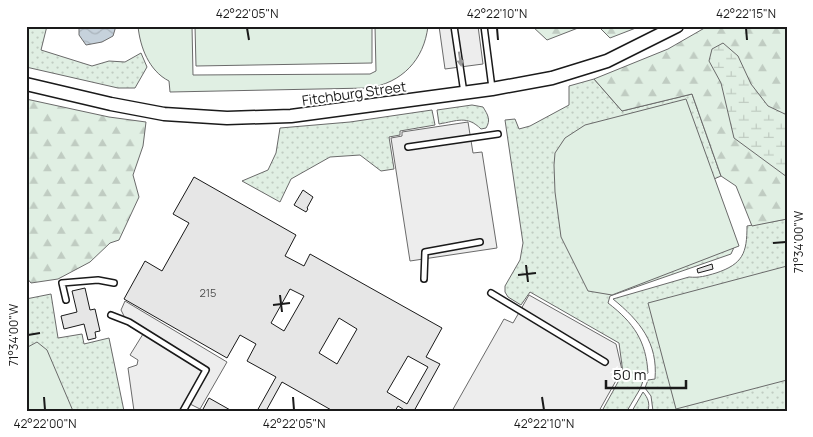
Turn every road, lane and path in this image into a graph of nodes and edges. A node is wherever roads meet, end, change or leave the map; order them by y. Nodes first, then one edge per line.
1 (454, 26) edge
2 (484, 26) edge
3 (677, 26) edge
4 (26, 84) edge
5 (492, 89) junction
6 (464, 93) junction
7 (498, 134) dead end
8 (408, 147) dead end
9 (480, 242) dead end
10 (424, 279) dead end
11 (114, 283) dead end
12 (491, 293) dead end
13 (66, 300) dead end
14 (111, 315) dead end
15 (606, 362) dead end
16 (182, 411) edge

1 -> 6 lane
2 - 5 lane
3 - 5 street, Fitchburg Street
4 - 6 street, Fitchburg Street
5 - 6 street, Fitchburg Street
7 - 8 lane
9 - 10 lane
11 - 13 lane
12 - 15 lane
14 - 16 lane

